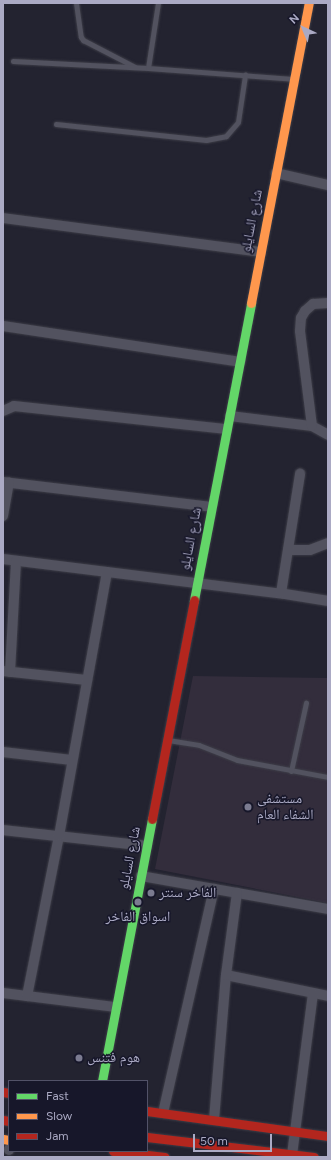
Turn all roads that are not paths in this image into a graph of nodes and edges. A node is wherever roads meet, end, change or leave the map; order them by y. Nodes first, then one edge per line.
1 (76, 3) edge
2 (158, 3) edge
3 (309, 3) edge
4 (13, 60) dead end
5 (136, 67) junction
6 (148, 68) junction
7 (245, 75) junction
8 (294, 79) junction
9 (56, 124) dead end
10 (276, 173) junction
11 (328, 185) edge
12 (3, 218) edge
13 (261, 252) junction
14 (328, 303) edge
15 (3, 326) edge
16 (240, 362) junction
17 (3, 411) edge
18 (230, 416) junction
19 (312, 426) junction
20 (227, 429) junction
21 (328, 434) edge
22 (300, 474) dead end
23 (6, 483) edge
24 (212, 507) junction
25 (3, 516) edge
26 (328, 544) edge
27 (288, 550) junction
28 (3, 559) edge
29 (16, 561) junction
30 (107, 572) junction
31 (197, 584) junction
32 (281, 593) junction
33 (328, 601) edge
34 (6, 671) edge
35 (87, 680) junction
36 (306, 703) dead end
37 (167, 740) junction
38 (3, 752) edge
39 (72, 760) junction
40 (291, 770) junction
41 (328, 777) edge
42 (3, 830) edge
43 (59, 836) junction
44 (147, 846) junction
45 (141, 876) junction
46 (214, 889) junction
47 (237, 893) junction
48 (328, 909) edge
49 (226, 975) junction
50 (3, 993) edge
51 (313, 993) junction
52 (27, 996) junction
53 (328, 996) edge
54 (116, 1007) junction
55 (102, 1080) edge
56 (148, 1111) edge
57 (163, 1113) junction
58 (214, 1120) junction
59 (295, 1132) junction
60 (328, 1136) edge
61 (148, 1137) edge
62 (119, 1152) edge
63 (136, 1155) edge
64 (292, 1155) junction
65 (165, 1157) edge
66 (314, 1157) edge

1 - 5 lane
2 - 6 lane
3 - 8 street, شارع السايلو
4 - 5 lane
5 - 6 lane
6 - 7 lane
7 - 8 lane
7 - 9 lane
8 - 10 street, شارع السايلو
10 - 11 street
10 - 13 street, شارع السايلو
12 - 13 street
13 - 16 street, شارع السايلو
14 - 19 street
15 - 16 street
16 - 18 street, شارع السايلو
17 - 20 street
18 - 19 street
18 - 20 street, شارع السايلو
19 - 21 street
20 - 24 street, شارع السايلو
22 - 27 street
23 - 24 street
23 - 25 street
24 - 31 street, شارع السايلو
26 - 27 street
27 - 32 street
28 - 29 street
29 - 30 street
29 - 34 street
30 - 31 street
30 - 35 street
31 - 32 street
31 - 37 street, شارع السايلو
32 - 33 street
34 - 35 street
35 - 39 street
36 - 40 lane
37 - 40 lane
37 - 44 street, شارع السايلو
38 - 39 street
39 - 43 street
40 - 41 lane
42 - 43 street
43 - 44 street
43 - 52 street
44 - 45 street, شارع السايلو
45 - 46 street
45 - 54 street, شارع السايلو
46 - 47 street
46 - 57 street
47 - 48 street
47 - 49 street
49 - 51 street
49 - 58 street
50 - 52 street
51 - 53 street
51 - 59 street
52 - 54 street
54 - 55 street, شارع السايلو
56 - 57 street
57 - 58 street
58 - 59 street
59 - 60 street
59 - 64 street
61 - 64 street
62 - 63 street
63 - 65 street
64 - 66 street

